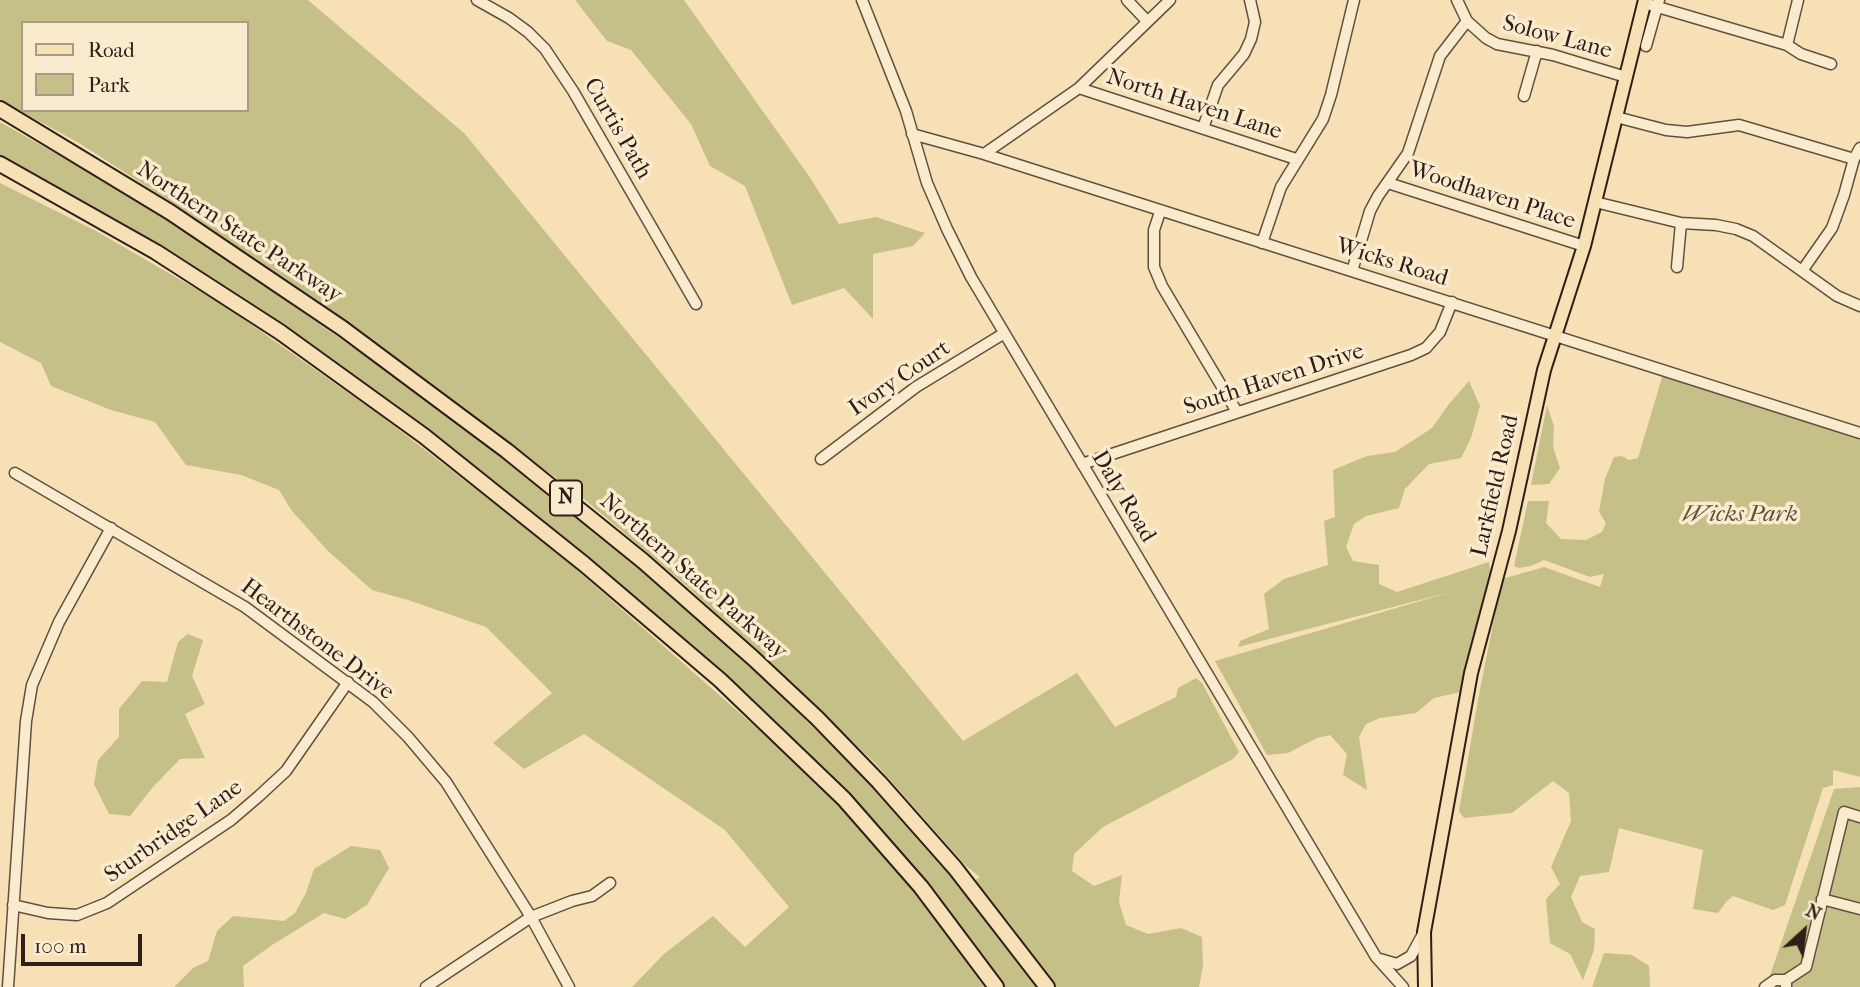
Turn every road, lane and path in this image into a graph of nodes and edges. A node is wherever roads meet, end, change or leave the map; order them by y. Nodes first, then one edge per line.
1 (477, 0) edge
2 (862, 0) edge
3 (1127, 0) edge
4 (1170, 0) edge
5 (1250, 0) edge
6 (1353, 0) edge
7 (1457, 0) edge
8 (1798, 0) edge
9 (1651, 2) edge
10 (1147, 21) junction
11 (1466, 21) junction
12 (1787, 45) junction
13 (1646, 46) dead end
14 (1537, 51) junction
15 (1831, 64) dead end
16 (1626, 77) junction
17 (1079, 88) junction
18 (1524, 96) dead end
19 (0, 110) edge
20 (1616, 117) junction
21 (1203, 128) junction
22 (912, 134) junction
23 (1860, 148) edge
24 (984, 154) junction
25 (1296, 159) junction
26 (1854, 159) junction
27 (0, 164) edge
28 (1388, 183) junction
29 (1595, 202) junction
30 (1160, 212) junction
31 (1681, 223) junction
32 (1262, 243) junction
33 (1584, 246) junction
34 (1677, 268) dead end
35 (1352, 271) junction
36 (1802, 271) junction
37 (1452, 302) junction
38 (696, 304) dead end
39 (1860, 306) edge
40 (1003, 334) junction
41 (1555, 335) junction
42 (1237, 412) junction
43 (1860, 433) edge
44 (821, 459) dead end
45 (1082, 464) junction
46 (15, 472) dead end
47 (111, 528) junction
48 (348, 682) junction
49 (1860, 817) edge
50 (610, 883) dead end
51 (1822, 899) junction
52 (13, 905) junction
53 (1860, 909) edge
54 (531, 917) junction
55 (1424, 932) junction
56 (1376, 957) junction
57 (1786, 984) edge
58 (8, 987) edge
59 (426, 987) edge
60 (569, 987) edge
61 (996, 987) edge
62 (1047, 987) edge
63 (1404, 987) edge
64 (1425, 987) edge
65 (1765, 987) edge

1 - 38 street, Curtis Path
2 - 22 street, Daly Road
3 - 10 street
4 - 10 street
5 - 21 street
6 - 25 street
7 - 11 street, Solow Lane
8 - 12 street
9 - 12 street
9 - 13 street
9 - 16 main road, Larkfield Road
10 - 17 street
11 - 14 street, Solow Lane
11 - 28 street
12 - 15 street
14 - 16 street, Solow Lane
14 - 18 street
16 - 20 main road, Larkfield Road
17 - 21 street, North Haven Lane
17 - 24 street
19 - 62 highway, Northern State Parkway / N
20 - 26 street
20 - 29 main road, Larkfield Road
21 - 25 street, North Haven Lane
22 - 24 street, Wicks Road
22 - 40 street, Daly Road
23 - 26 street
24 - 30 street, Wicks Road
25 - 32 street
26 - 36 street
27 - 61 highway, N
28 - 33 street, Woodhaven Place
28 - 35 street
29 - 31 street
29 - 33 main road, Larkfield Road
30 - 32 street, Wicks Road
30 - 42 street
31 - 34 street
31 - 36 street
32 - 35 street, Wicks Road
33 - 41 main road, Larkfield Road
35 - 37 street, Wicks Road
36 - 39 street
37 - 41 street, Wicks Road
37 - 42 street, South Haven Drive
40 - 44 street, Ivory Court
40 - 45 street, Daly Road
41 - 43 street, Wicks Road
41 - 55 main road, Larkfield Road
42 - 45 street, South Haven Drive
45 - 56 street, Daly Road
46 - 47 street, Hearthstone Drive
47 - 48 street, Hearthstone Drive
47 - 52 street
48 - 52 street, Sturbridge Lane
48 - 54 street, Hearthstone Drive
49 - 51 street
50 - 54 street
51 - 53 street
51 - 57 street
52 - 58 street
54 - 59 street
54 - 60 street, Hearthstone Drive
55 - 56 street
55 - 64 main road, Larkfield Road
56 - 63 street, Daly Road
57 - 65 street

